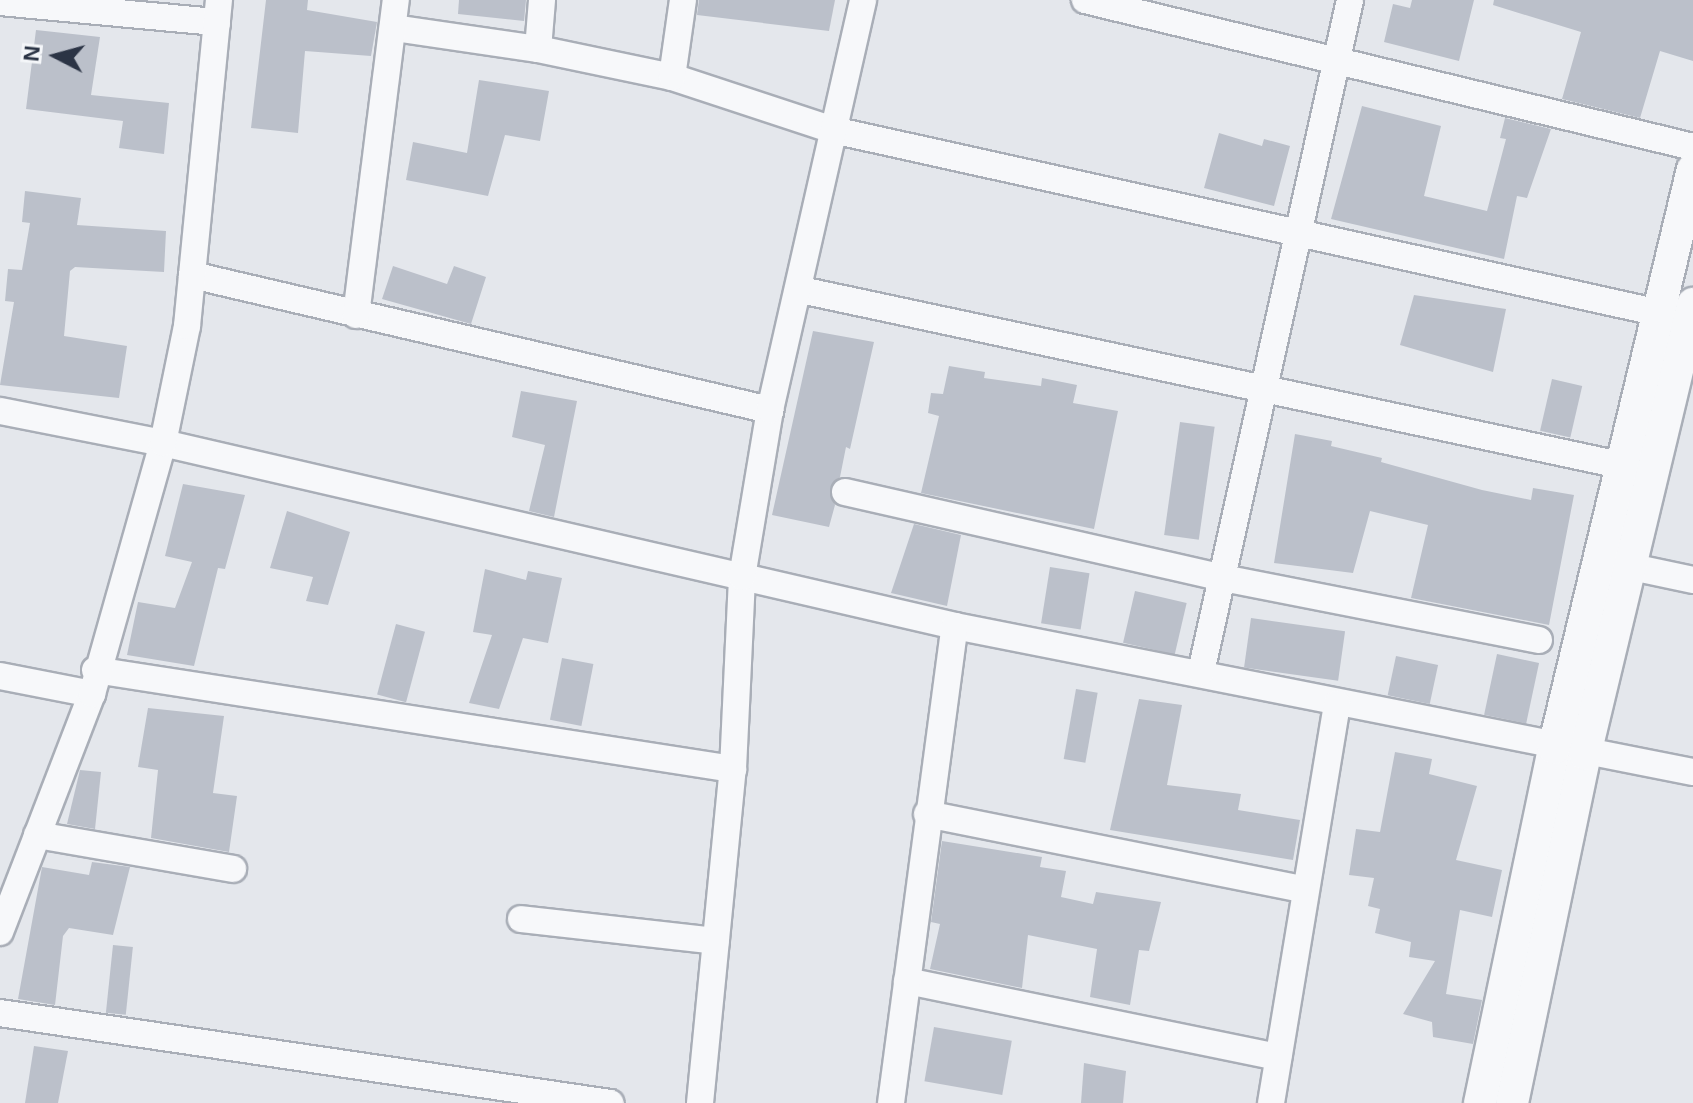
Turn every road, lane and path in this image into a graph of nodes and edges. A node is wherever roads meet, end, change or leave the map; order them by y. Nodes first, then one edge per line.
1 (396, 0) edge
2 (542, 0) edge
3 (683, 0) edge
4 (863, 0) edge
5 (1085, 0) edge
6 (1350, 0) edge
7 (0, 2) edge
8 (218, 11) edge
9 (394, 28) junction
10 (538, 49) junction
11 (1338, 59) junction
12 (672, 77) junction
13 (833, 130) junction
14 (1693, 147) edge
15 (1693, 169) edge
16 (1300, 233) junction
17 (192, 275) junction
18 (801, 290) junction
19 (1693, 304) edge
20 (1655, 312) junction
21 (356, 315) junction
22 (1647, 345) junction
23 (1688, 352) edge
24 (1266, 389) junction
25 (770, 410) junction
26 (0, 411) edge
27 (163, 443) junction
28 (1620, 465) junction
29 (845, 492) dead end
30 (1598, 560) junction
31 (1630, 567) junction
32 (742, 577) junction
33 (1223, 578) junction
34 (1693, 580) edge
35 (955, 626) junction
36 (1539, 640) dead end
37 (1201, 672) junction
38 (0, 676) edge
39 (93, 682) junction
40 (1337, 703) junction
41 (1554, 748) junction
42 (1585, 754) junction
43 (733, 769) junction
44 (1693, 772) edge
45 (927, 814) junction
46 (37, 835) junction
47 (233, 869) dead end
48 (1302, 889) junction
49 (521, 919) dead end
50 (0, 932) edge
51 (716, 941) junction
52 (907, 981) junction
53 (0, 1013) edge
54 (1278, 1057) junction
55 (610, 1103) edge
56 (700, 1103) edge
57 (891, 1103) edge
58 (1271, 1103) edge
59 (1480, 1103) edge
60 (1512, 1103) edge

1 - 9 street
2 - 10 street
3 - 12 street
4 - 13 street
5 - 11 street
6 - 11 street
7 - 8 street
8 - 17 street
9 - 10 street
9 - 21 street
10 - 12 street
11 - 14 street
11 - 16 street
12 - 13 street
13 - 16 street
13 - 18 street
15 - 20 street
16 - 20 street
16 - 24 street
17 - 21 street
17 - 27 street
18 - 24 street
18 - 25 street
19 - 23 street
20 - 22 street
21 - 25 street
22 - 23 street
22 - 28 street
23 - 31 street
24 - 28 street
24 - 33 street
25 - 32 street
26 - 27 street
27 - 32 street
27 - 39 street
28 - 30 street
29 - 33 street
30 - 31 street
30 - 41 street
31 - 34 street
31 - 42 street
32 - 35 street
32 - 43 street
33 - 36 street
33 - 37 street
35 - 37 street
35 - 45 street
37 - 40 street
38 - 39 street
39 - 43 street
39 - 46 street
40 - 41 street
40 - 48 street
41 - 42 street
41 - 59 street
42 - 44 street
42 - 60 street
43 - 51 street
45 - 48 street
45 - 52 street
46 - 47 street
46 - 50 street
48 - 54 street
49 - 51 street
51 - 56 street
52 - 54 street
52 - 57 street
53 - 55 street
54 - 58 street

